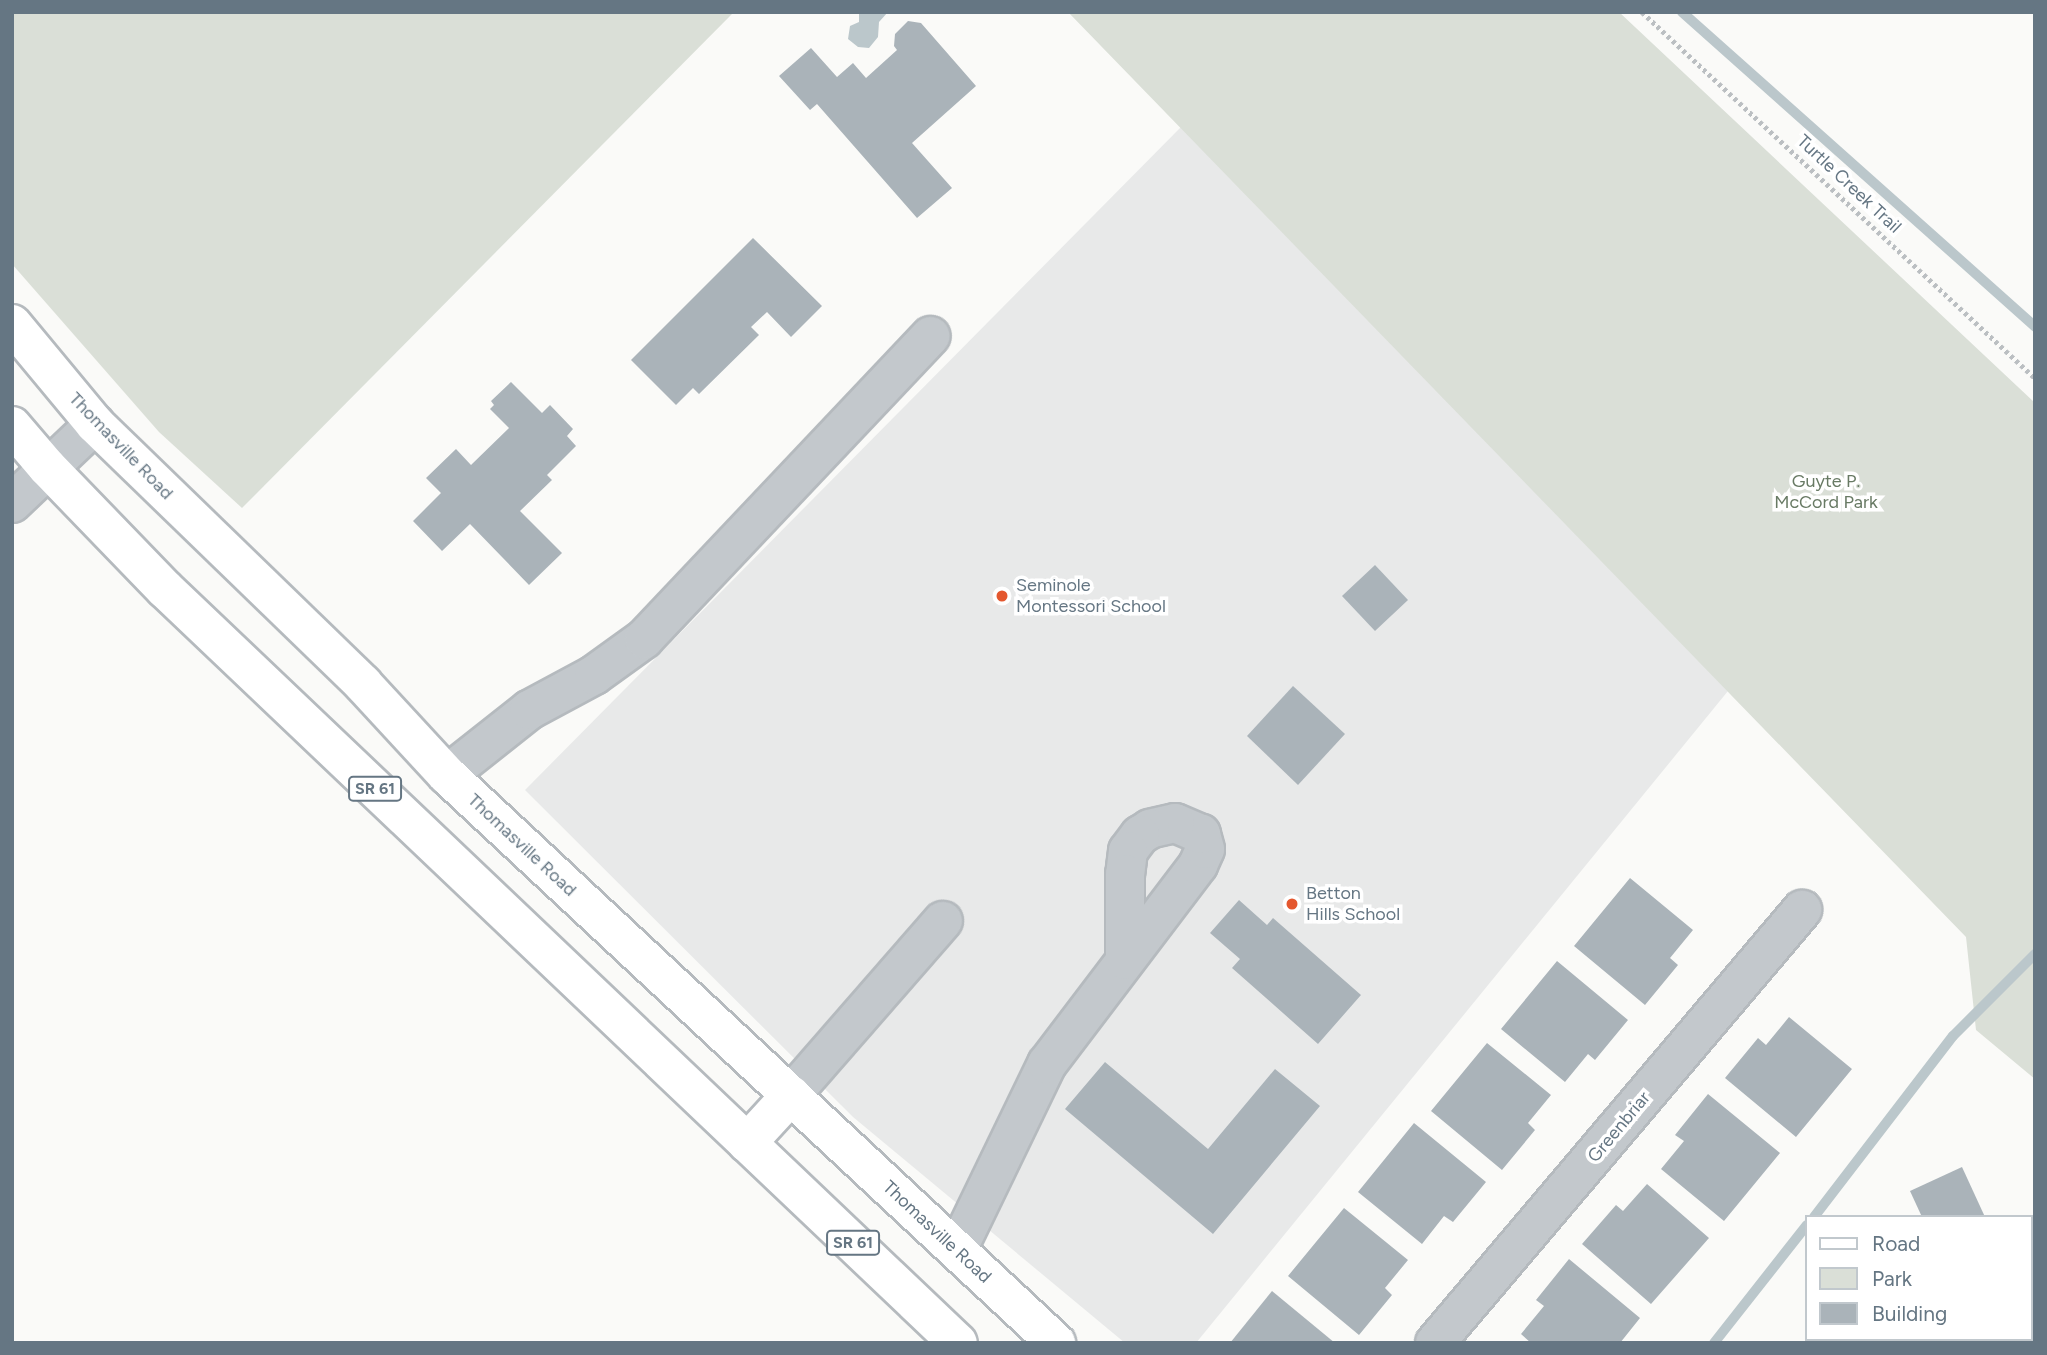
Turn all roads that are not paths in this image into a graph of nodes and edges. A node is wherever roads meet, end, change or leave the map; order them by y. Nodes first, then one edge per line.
1 (12, 324) edge
2 (932, 336) dead end
3 (95, 424) junction
4 (12, 426) edge
5 (47, 467) junction
6 (12, 503) edge
7 (447, 775) junction
8 (1802, 910) dead end
9 (943, 921) dead end
10 (1125, 960) dead end
11 (791, 1095) junction
12 (747, 1143) junction
13 (957, 1250) junction
14 (958, 1343) edge
15 (1056, 1343) edge
16 (1435, 1343) edge

1 - 3 main road, Thomasville Road
2 - 7 street
3 - 5 street
3 - 7 main road, Thomasville Road
4 - 5 main road, SR 61
5 - 6 street
5 - 12 main road, SR 61
7 - 11 main road, Thomasville Road
8 - 16 street, Greenbriar
9 - 11 street
10 - 13 street
11 - 12 main road
11 - 13 main road, Thomasville Road
12 - 14 main road, SR 61
13 - 15 main road, Thomasville Road

